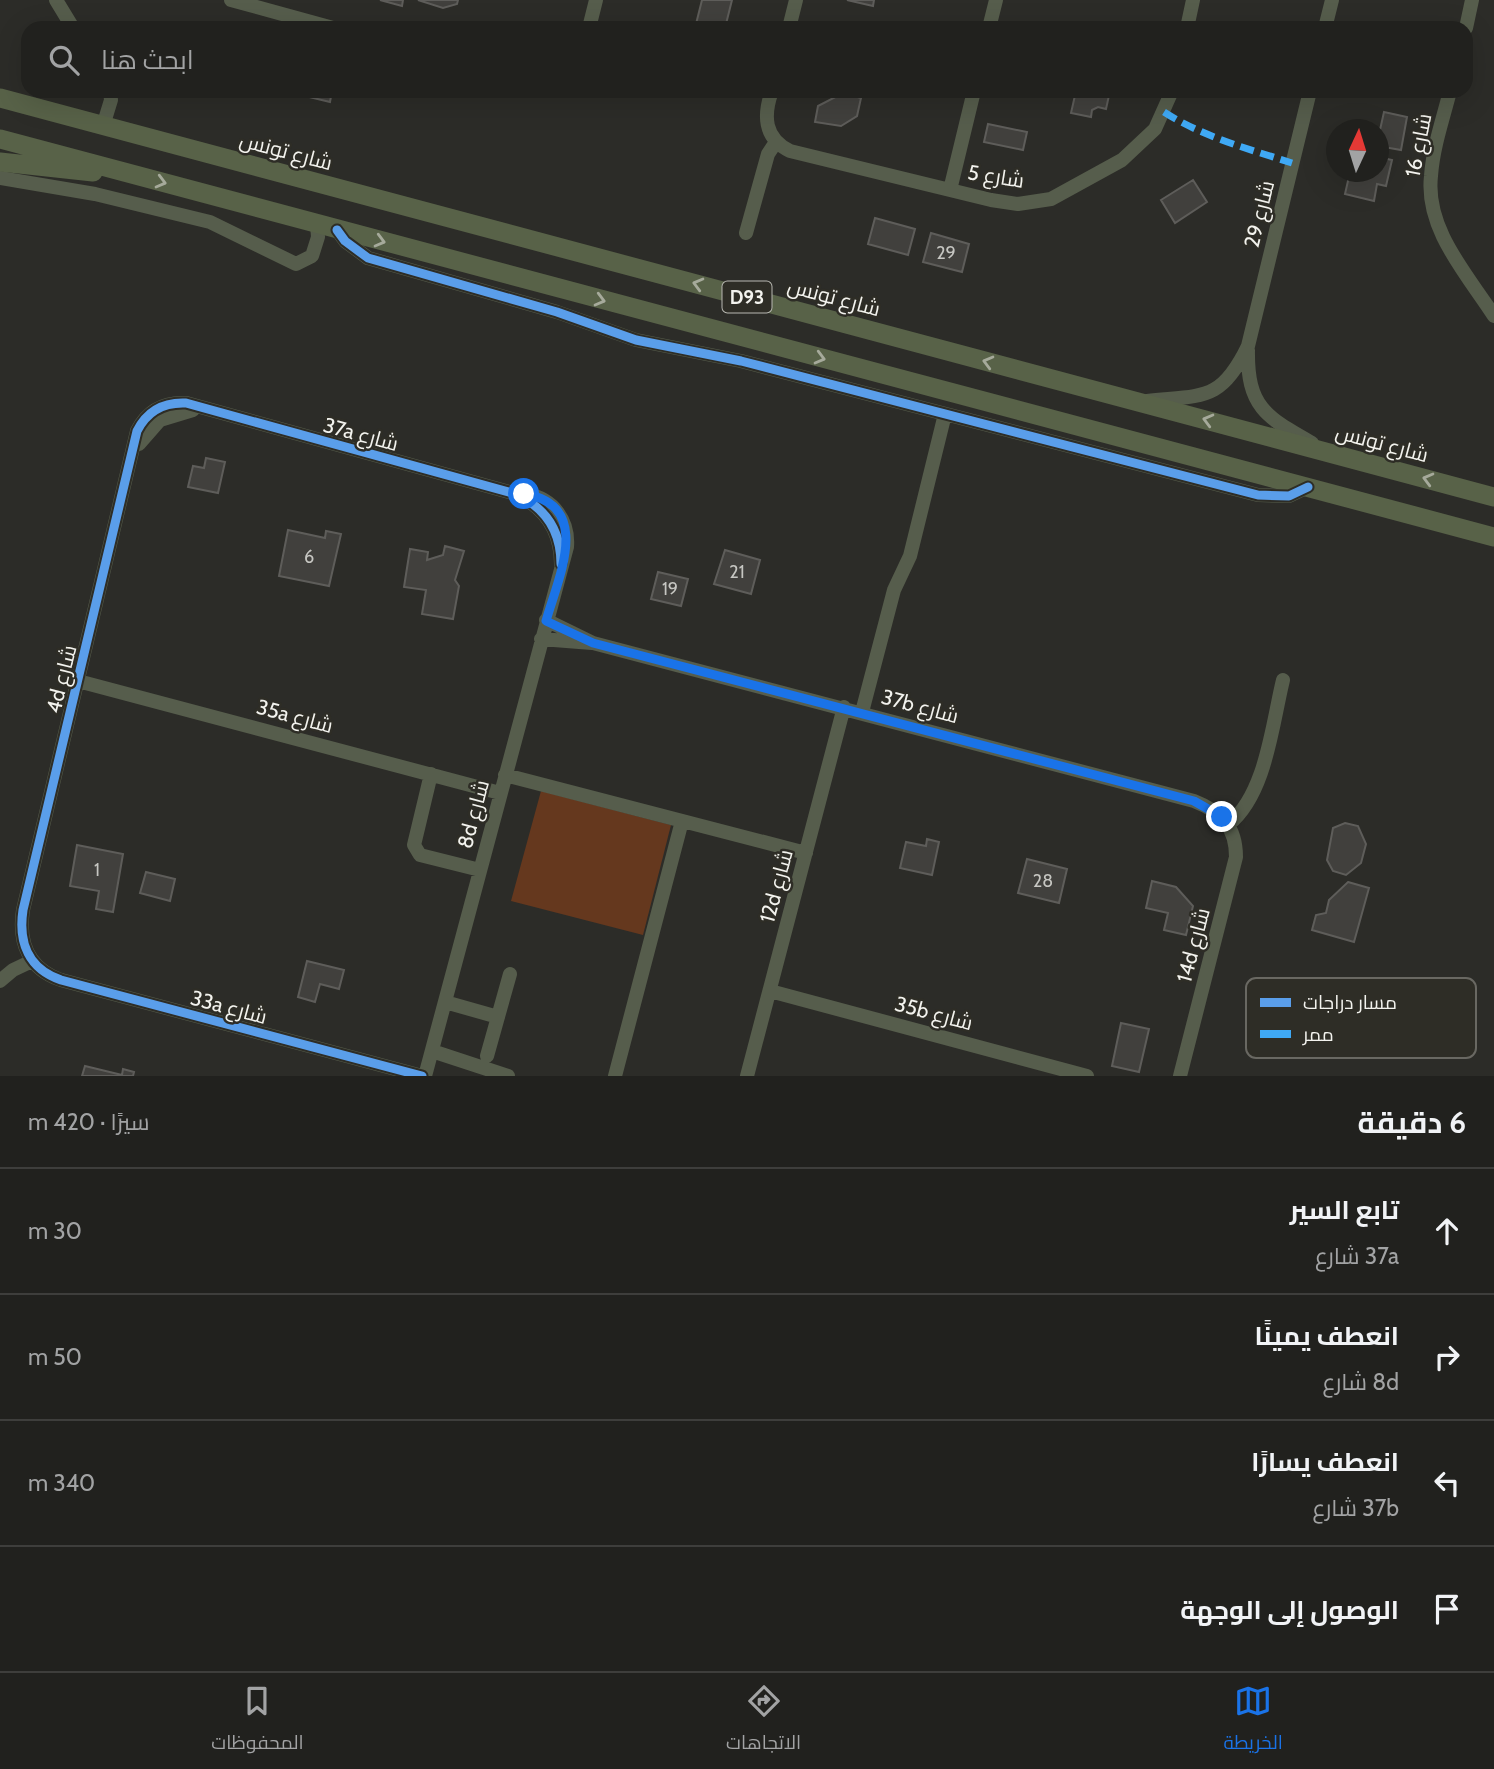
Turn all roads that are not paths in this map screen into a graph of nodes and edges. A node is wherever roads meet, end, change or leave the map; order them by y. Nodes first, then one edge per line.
1 (56, 0) edge
2 (231, 0) edge
3 (596, 0) edge
4 (796, 0) edge
5 (996, 0) edge
6 (1193, 0) edge
7 (1332, 0) edge
8 (1472, 0) edge
9 (261, 4) edge
10 (69, 21) edge
11 (312, 21) edge
12 (591, 21) edge
13 (791, 21) edge
14 (991, 21) edge
15 (1188, 21) edge
16 (1327, 21) edge
17 (1468, 21) edge
18 (0, 98) edge
19 (111, 98) edge
20 (771, 98) edge
21 (774, 98) edge
22 (972, 98) edge
23 (1169, 98) edge
24 (1308, 98) edge
25 (1448, 98) edge
26 (103, 126) junction
27 (0, 139) edge
28 (776, 142) junction
29 (813, 156) junction
30 (0, 162) edge
31 (119, 171) junction
32 (0, 178) edge
33 (950, 190) junction
34 (317, 224) junction
35 (337, 230) junction
36 (746, 233) dead end
37 (1494, 316) edge
38 (1248, 346) junction
39 (1138, 402) junction
40 (945, 414) junction
41 (158, 415) joint
42 (1332, 453) junction
43 (1308, 488) junction
44 (1494, 497) edge
45 (555, 517) joint
46 (1494, 537) edge
47 (546, 621) junction
48 (541, 639) junction
49 (593, 643) junction
50 (1283, 680) dead end
51 (79, 681) junction
52 (844, 707) junction
53 (862, 712) junction
54 (431, 774) junction
55 (505, 775) junction
56 (500, 793) junction
57 (682, 821) junction
58 (1229, 824) junction
59 (806, 853) junction
60 (480, 870) junction
61 (32, 961) junction
62 (510, 974) dead end
63 (0, 981) edge
64 (770, 991) junction
65 (445, 1002) junction
66 (498, 1017) junction
67 (432, 1051) junction
68 (487, 1056) dead end
69 (424, 1076) edge
70 (508, 1076) edge
71 (615, 1076) edge
72 (747, 1076) edge
73 (1087, 1076) edge
74 (1180, 1076) edge

1 - 10 street
2 - 9 street
3 - 12 street
4 - 13 street
5 - 14 street
6 - 15 street
7 - 16 street
8 - 17 street
9 - 11 street
18 - 26 main road, شارع تونس / D93
19 - 26 street
20 - 28 street, شارع 5
21 - 29 street, شارع 5
22 - 33 street
23 - 33 street, شارع 5
24 - 38 street, شارع 29
25 - 37 street, شارع 16
39 -> 26 main road, شارع تونس / D93
27 - 31 main road, D93
28 - 29 street, شارع 5
28 - 36 street
29 - 33 street, شارع 5
30 - 31 main road
31 -> 34 main road, D93
32 - 34 street
34 - 35 main road, D93
35 - 40 street
35 -> 43 main road, D93
38 - 39 street, شارع 29
38 - 42 street, شارع 29
42 -> 39 main road, شارع تونس / D93
40 - 43 street
40 - 53 street
41 - 45 street, 37a شارع
41 - 51 street, 4d شارع
44 -> 42 main road, شارع تونس / D93
43 - 46 main road, D93
45 - 47 street, 8d شارع
47 - 48 street, 8d شارع
47 - 49 street, 37b شارع
48 - 49 street, 37b شارع
48 - 55 street, 8d شارع
49 - 52 street, 37b شارع
50 - 58 street
51 - 54 street, 35a شارع
51 - 61 street, 4d شارع
52 - 53 street, 37b شارع
52 - 59 street, 12d شارع
53 - 58 street, 37b شارع
54 - 56 street, 35a شارع
54 - 60 street
55 - 56 street, 8d شارع
55 - 57 street
56 - 60 street, 8d شارع
57 - 59 street
57 - 71 street
58 - 74 street, 14d شارع
59 - 64 street, 12d شارع
60 - 65 street, 8d شارع
61 - 63 street
61 - 69 street, 33a شارع
62 - 66 street
64 - 72 street, 12d شارع
64 - 73 street, 35b شارع
65 - 66 street
65 - 67 street, 8d شارع
66 - 68 street
67 - 69 street, 8d شارع
67 - 70 street

